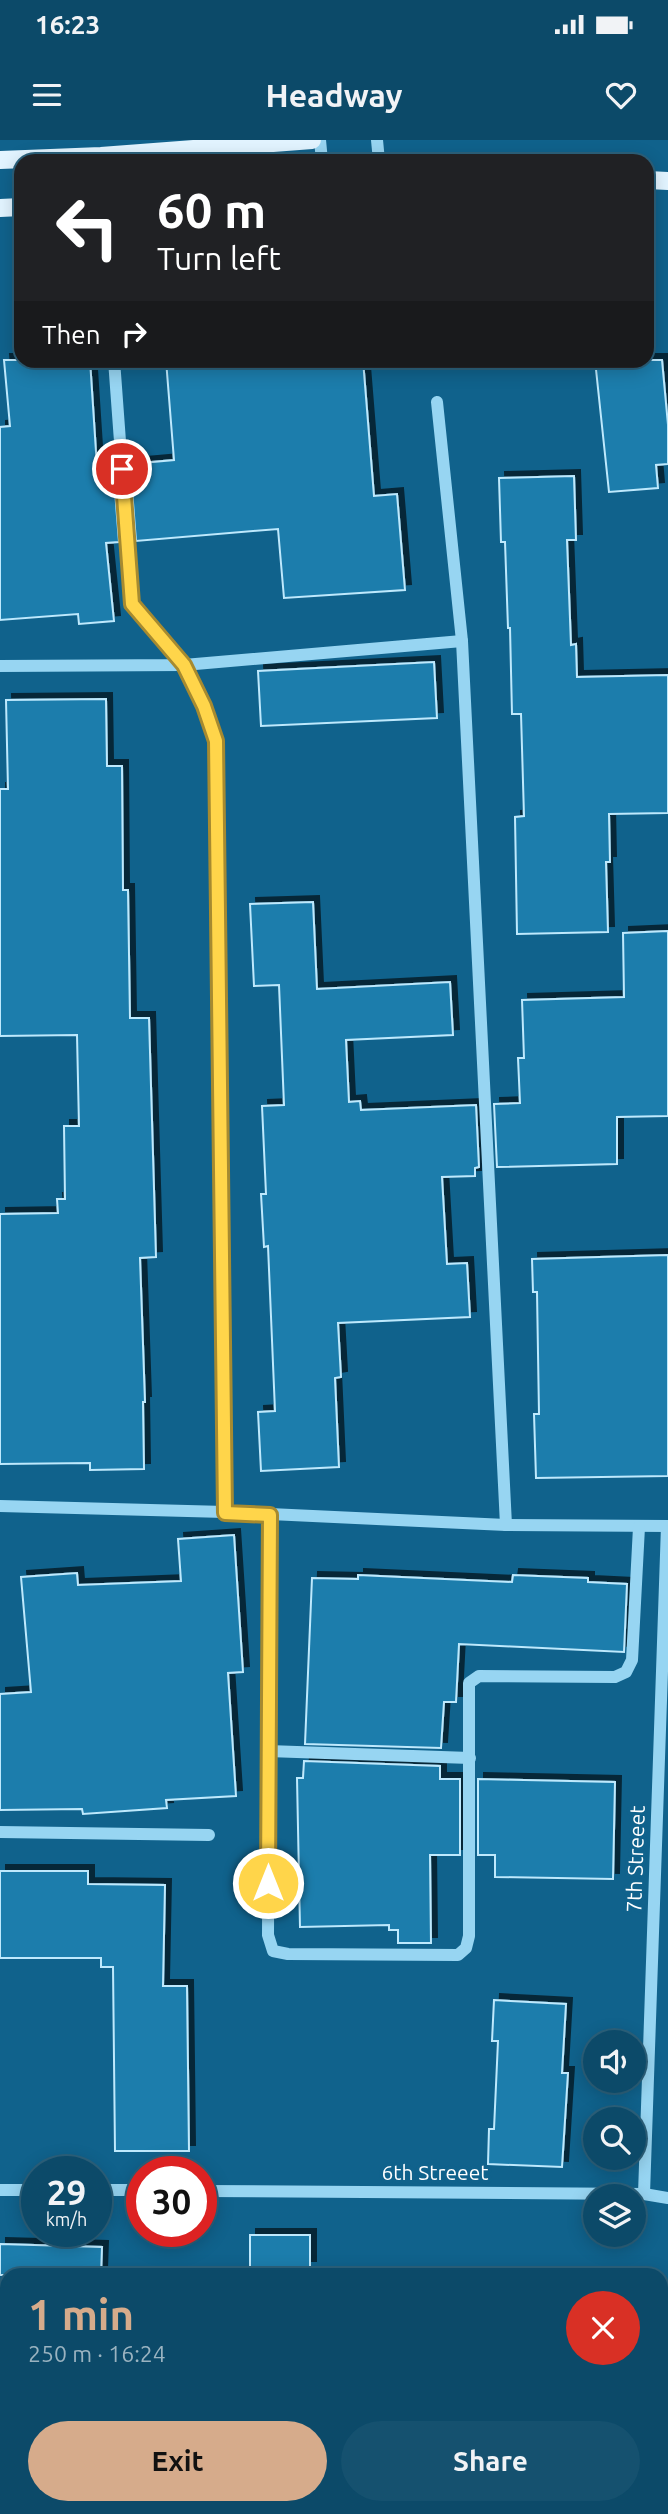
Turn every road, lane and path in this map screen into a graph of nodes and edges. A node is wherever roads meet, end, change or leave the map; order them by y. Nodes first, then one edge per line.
1 (312, 140) edge
2 (127, 154) edge
3 (115, 368) edge
4 (436, 402) dead end
5 (462, 641) junction
6 (184, 665) junction
7 (0, 666) edge
8 (0, 1506) edge
9 (225, 1513) junction
10 (270, 1515) junction
11 (506, 1525) junction
12 (639, 1527) junction
13 (667, 1527) edge
14 (268, 1751) junction
15 (470, 1758) junction
16 (0, 1832) edge
17 (209, 1835) dead end
18 (644, 2184) edge
19 (0, 2190) edge
20 (21, 2190) edge
21 (217, 2191) edge
22 (583, 2194) edge
23 (646, 2194) edge
24 (668, 2198) edge

1 - 2 main road
3 - 6 street
4 - 5 street
5 - 6 street
5 - 11 street
6 - 7 street
6 - 9 street
8 - 9 street
9 - 10 street
10 - 11 street
10 - 14 street
11 - 12 street
12 - 13 street
12 - 15 street
13 - 18 street, 7th Streeet
14 - 15 street
14 - 15 street
16 - 17 street
19 - 20 street
21 - 22 street, 6th Streeet
23 - 24 street, 6th Streeet

